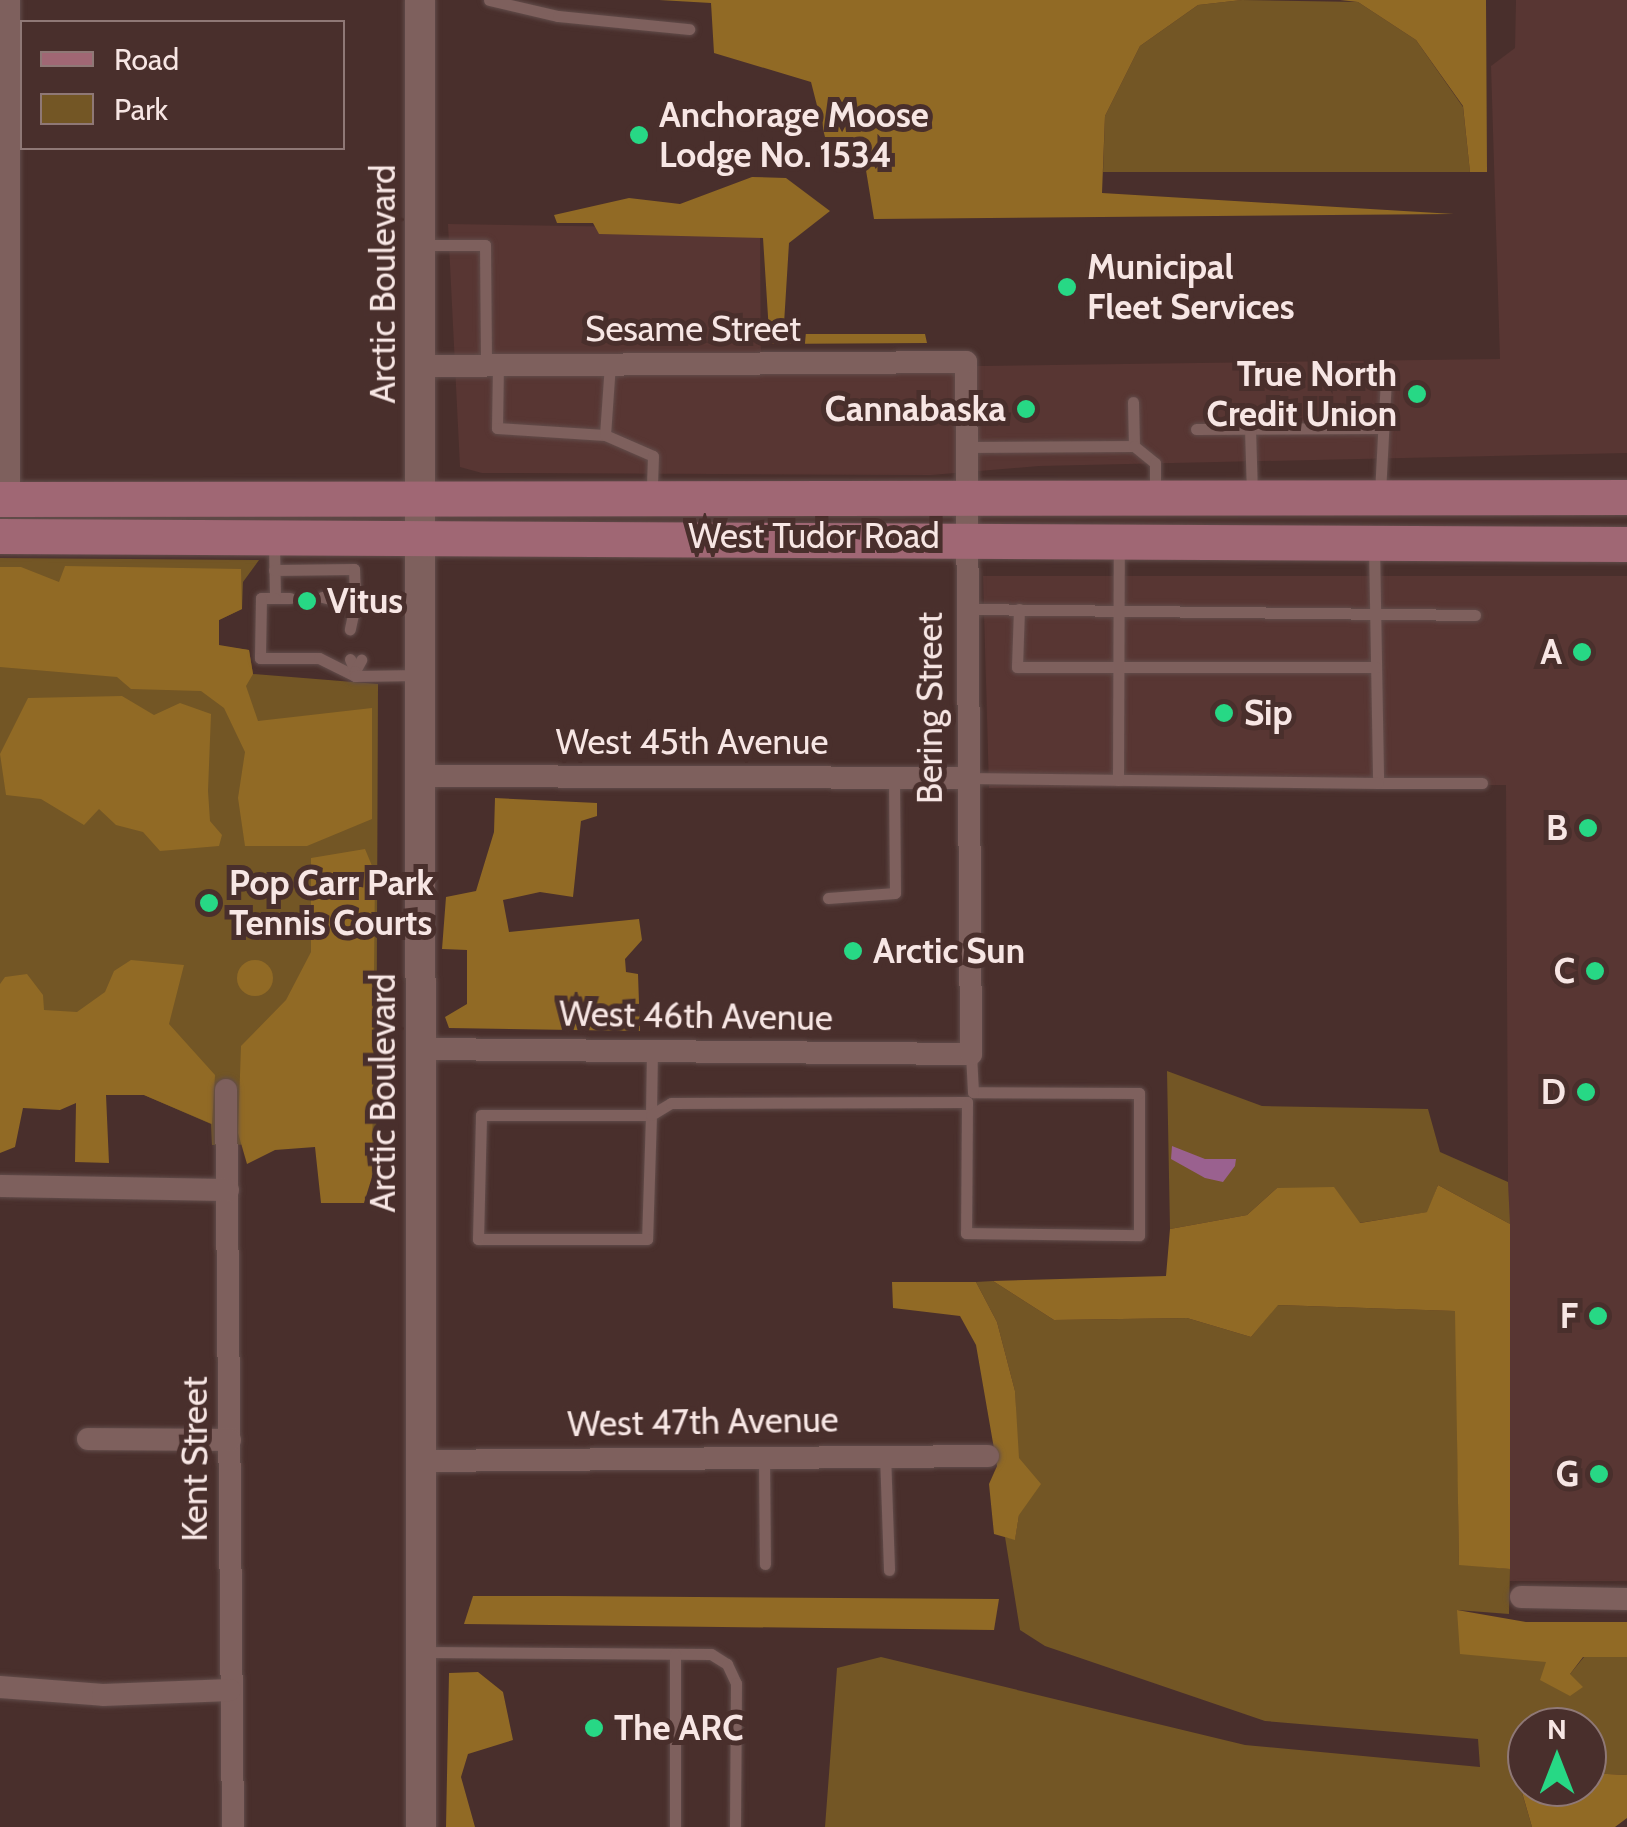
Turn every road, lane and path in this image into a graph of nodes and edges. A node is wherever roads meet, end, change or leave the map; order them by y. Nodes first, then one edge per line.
1 (10, 0) edge
2 (420, 0) edge
3 (489, 0) edge
4 (688, 29) dead end
5 (420, 246) junction
6 (966, 362) joint
7 (610, 364) junction
8 (421, 366) junction
9 (492, 366) junction
10 (1386, 378) dead end
11 (1134, 402) dead end
12 (1380, 428) junction
13 (1196, 429) dead end
14 (1250, 429) junction
15 (605, 435) junction
16 (1134, 446) junction
17 (966, 447) junction
18 (1627, 497) edge
19 (4, 498) edge
20 (1155, 498) junction
21 (1252, 498) junction
22 (1380, 498) junction
23 (652, 499) junction
24 (965, 499) junction
25 (420, 517) junction
26 (354, 534) junction
27 (0, 536) edge
28 (964, 537) junction
29 (1120, 538) junction
30 (1374, 541) junction
31 (1627, 544) edge
32 (274, 552) junction
33 (354, 570) junction
34 (322, 597) dead end
35 (275, 598) junction
36 (290, 598) dead end
37 (420, 604) junction
38 (964, 608) junction
39 (1019, 609) junction
40 (1118, 611) junction
41 (1375, 614) junction
42 (1475, 615) dead end
43 (355, 620) junction
44 (1118, 667) junction
45 (1376, 668) junction
46 (420, 676) junction
47 (420, 776) junction
48 (894, 778) junction
49 (964, 778) junction
50 (1118, 780) junction
51 (1378, 783) junction
52 (1482, 783) dead end
53 (828, 898) dead end
54 (420, 1048) junction
55 (652, 1050) junction
56 (972, 1054) junction
57 (226, 1090) dead end
58 (970, 1097) junction
59 (651, 1116) junction
60 (0, 1186) edge
61 (228, 1190) junction
62 (88, 1440) dead end
63 (230, 1440) junction
64 (886, 1454) junction
65 (764, 1456) junction
66 (988, 1456) dead end
67 (419, 1460) junction
68 (765, 1564) dead end
69 (888, 1570) dead end
70 (1521, 1597) dead end
71 (1627, 1599) edge
72 (421, 1652) junction
73 (675, 1654) junction
74 (0, 1687) edge
75 (230, 1690) junction
76 (232, 1827) edge
77 (420, 1827) edge
78 (675, 1827) edge
79 (736, 1827) edge

1 - 19 street
2 - 5 main road, Arctic Boulevard
3 - 4 lane
5 - 8 main road, Arctic Boulevard
5 - 9 lane
6 - 7 street, Sesame Street
6 - 17 street, Bering Street
7 - 9 street, Sesame Street
7 - 15 lane
8 - 9 street, Sesame Street
8 - 25 main road, Arctic Boulevard
9 - 15 lane
10 - 12 lane
11 - 16 lane
12 - 14 lane
12 - 22 lane
13 - 14 lane
14 - 21 lane
15 - 23 lane
16 - 17 lane
16 - 20 lane
17 - 24 street, Bering Street
18 - 22 main road, West Tudor Road
19 - 25 main road, West Tudor Road
20 - 21 main road, West Tudor Road
20 - 24 main road, West Tudor Road
21 - 22 main road, West Tudor Road
23 - 24 main road, West Tudor Road
23 - 25 main road, West Tudor Road
24 - 28 street, Bering Street
25 - 26 main road, West Tudor Road
25 - 28 main road, West Tudor Road
25 - 37 main road, Arctic Boulevard
26 - 32 main road, West Tudor Road
26 - 33 lane
27 - 32 main road, West Tudor Road
28 - 29 main road, West Tudor Road
28 - 38 street, Bering Street
29 - 30 main road, West Tudor Road
29 - 40 lane
30 - 31 main road, West Tudor Road
30 - 41 lane
32 - 33 lane
32 - 35 lane
33 - 43 lane
34 - 43 lane
35 - 36 lane
35 - 46 lane
37 - 43 lane
37 - 46 main road, Arctic Boulevard
38 - 39 lane
38 - 49 street, Bering Street
39 - 40 lane
39 - 44 lane
40 - 41 lane
40 - 44 lane
41 - 42 lane
41 - 45 lane
44 - 45 lane
44 - 50 lane
45 - 51 lane
46 - 47 main road, Arctic Boulevard
47 - 48 street, West 45th Avenue
47 - 54 main road, Arctic Boulevard
48 - 49 street, West 45th Avenue
48 - 53 lane
49 - 50 lane
49 - 56 street, Bering Street
50 - 51 lane
51 - 52 lane
54 - 55 street, West 46th Avenue
54 - 67 main road, Arctic Boulevard
55 - 56 street, West 46th Avenue
55 - 59 lane
56 - 58 lane
57 - 61 street, Kent Street
58 - 58 lane
58 - 59 lane
59 - 59 lane
60 - 61 street
61 - 63 street, Kent Street
62 - 63 street
63 - 75 street, Kent Street
64 - 65 street, West 47th Avenue
64 - 66 street, West 47th Avenue
64 - 69 lane
65 - 67 street, West 47th Avenue
65 - 68 lane
67 - 72 main road, Arctic Boulevard
70 - 71 street
72 - 73 lane
72 - 77 main road, Arctic Boulevard
73 - 78 lane
73 - 79 lane
74 - 75 street
75 - 76 street, Kent Street

